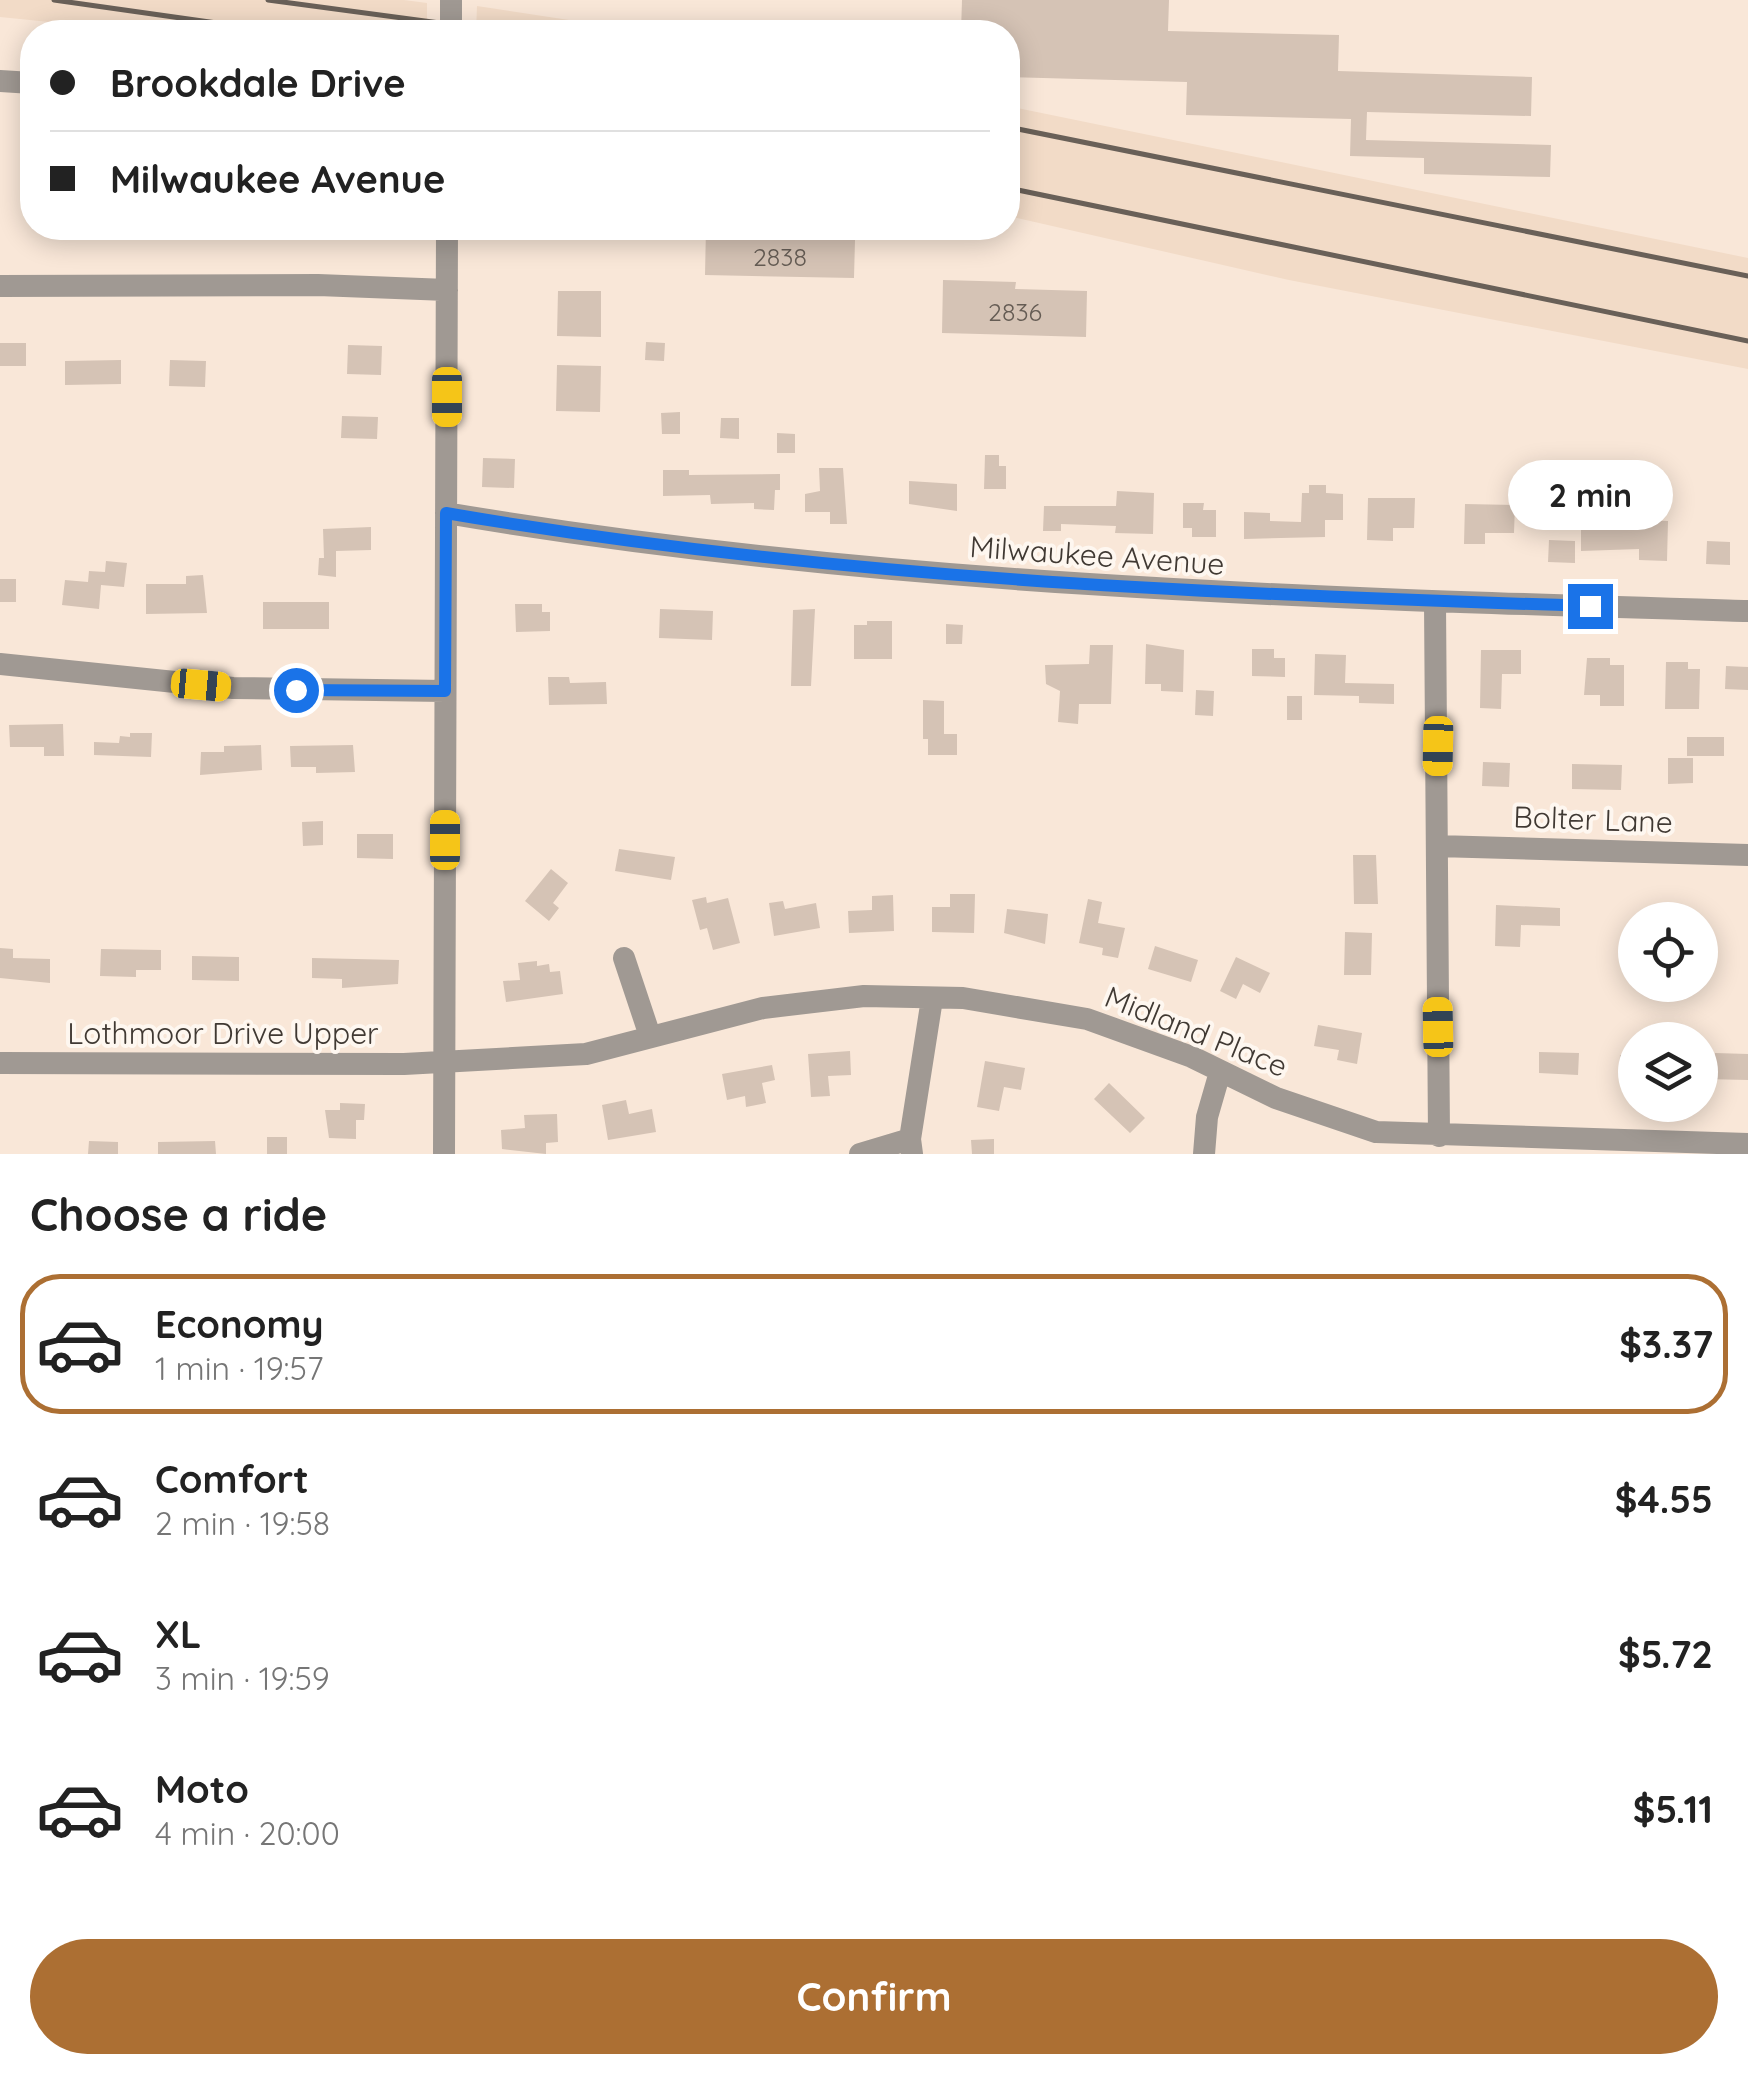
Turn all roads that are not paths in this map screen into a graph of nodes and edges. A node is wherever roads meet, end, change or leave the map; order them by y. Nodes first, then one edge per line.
1 (447, 240) edge
2 (0, 286) edge
3 (447, 290) junction
4 (446, 513) junction
5 (1435, 603) junction
6 (1748, 611) edge
7 (0, 664) edge
8 (445, 691) junction
9 (1437, 846) junction
10 (1748, 855) edge
11 (624, 958) dead end
12 (932, 998) junction
13 (650, 1036) junction
14 (445, 1061) junction
15 (0, 1063) edge
16 (1220, 1072) junction
17 (1439, 1136) junction
18 (1748, 1144) edge
19 (911, 1146) edge
20 (444, 1154) edge
21 (860, 1154) edge
22 (1204, 1154) edge

1 - 3 street
2 - 3 street
3 - 4 street
4 - 5 street, Milwaukee Avenue
4 - 8 street
5 - 6 street, Milwaukee Avenue
5 - 9 street
7 - 8 street
8 - 14 street
9 - 10 street, Bolter Lane
9 - 17 street
11 - 13 street
12 - 13 street, Midland Place
12 - 16 street, Midland Place
12 - 19 street
13 - 14 street, Midland Place
14 - 15 street, Lothmoor Drive Upper
14 - 20 street
16 - 17 street, Midland Place
16 - 22 street
17 - 18 street, Midland Place
19 - 21 street

